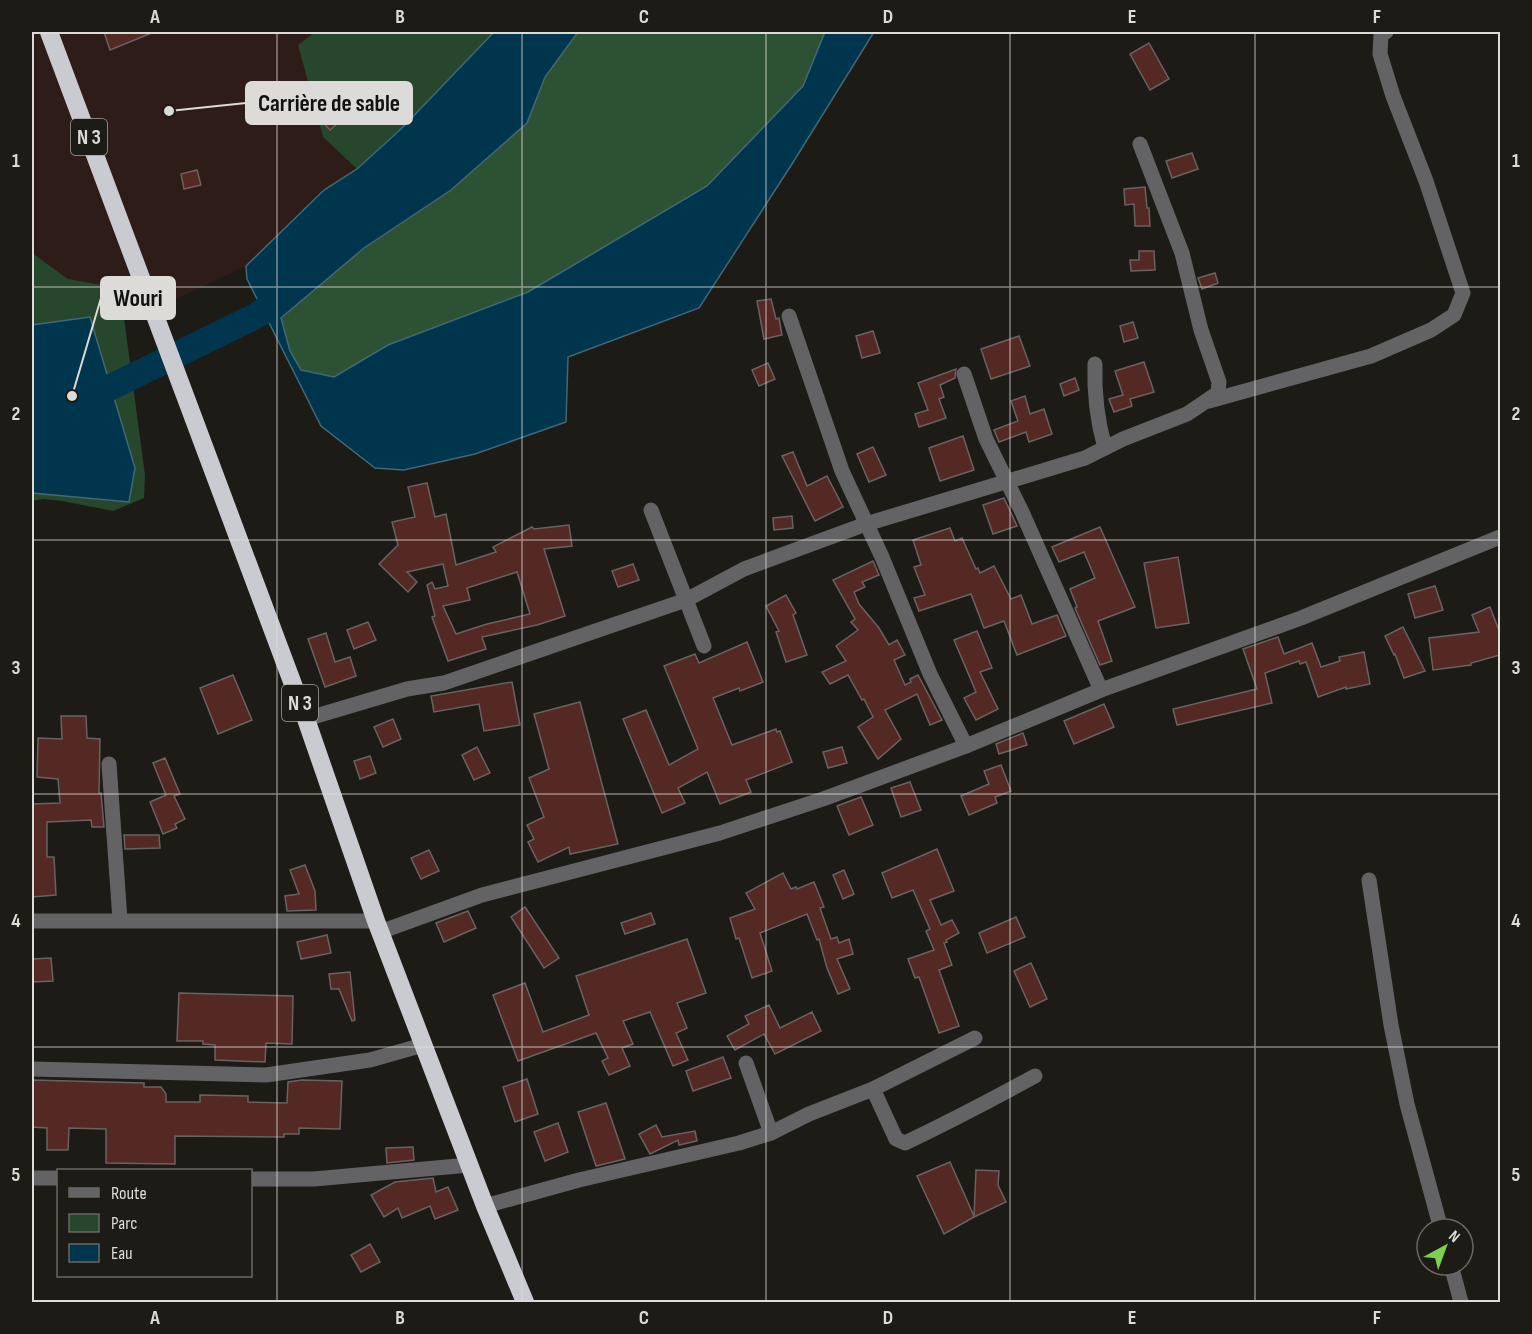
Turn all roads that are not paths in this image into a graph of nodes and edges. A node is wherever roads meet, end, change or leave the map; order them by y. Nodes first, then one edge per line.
1 (49, 32) edge
2 (1386, 32) edge
3 (1140, 144) dead end
4 (789, 316) dead end
5 (1095, 364) dead end
6 (964, 374) dead end
7 (1209, 401) junction
8 (1105, 448) junction
9 (1008, 482) junction
10 (651, 510) dead end
11 (866, 524) junction
12 (1500, 537) edge
13 (686, 600) junction
14 (704, 646) dead end
15 (1101, 690) junction
16 (306, 720) junction
17 (966, 746) junction
18 (109, 764) dead end
19 (1369, 880) dead end
20 (120, 920) junction
21 (32, 921) edge
22 (378, 926) junction
23 (975, 1038) dead end
24 (423, 1045) junction
25 (746, 1063) dead end
26 (32, 1069) edge
27 (1035, 1076) dead end
28 (873, 1089) junction
29 (771, 1133) junction
30 (469, 1165) junction
31 (32, 1178) edge
32 (57, 1178) edge
33 (252, 1179) edge
34 (485, 1206) junction
35 (1438, 1217) edge
36 (1454, 1277) edge
37 (525, 1302) edge
38 (1461, 1302) edge

1 - 16 highway, N 3
2 - 7 street
3 - 7 street
4 - 11 street
5 - 8 street
6 - 9 street
7 - 8 street
8 - 9 street
9 - 11 street
9 - 15 street
10 - 13 street
11 - 13 street
11 - 17 street
12 - 15 street
13 - 14 street
13 - 16 street
15 - 17 street
16 - 22 highway, N 3
17 - 22 street
18 - 20 street
19 - 35 street
20 - 21 street
20 - 22 street
22 - 24 highway, N 3
23 - 28 street
24 - 26 street
24 - 30 highway, N 3
25 - 29 street
27 - 28 street
28 - 29 street
29 - 34 street
30 - 33 street
30 - 34 highway, N 3
31 - 32 street
34 - 37 highway, N 3
36 - 38 street

